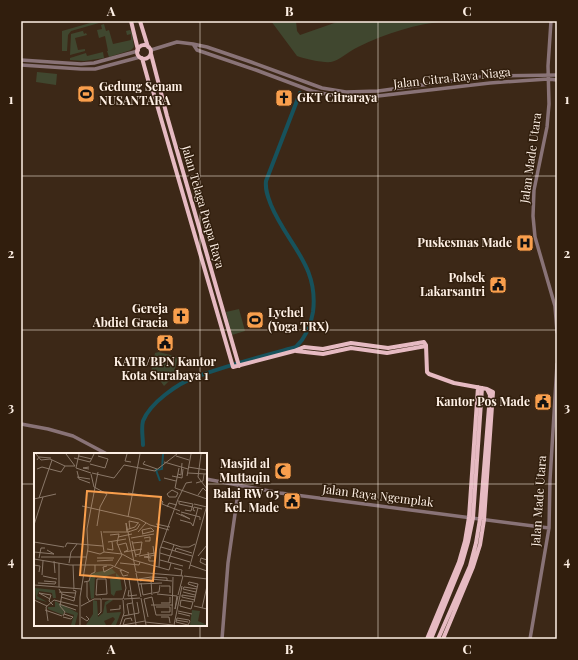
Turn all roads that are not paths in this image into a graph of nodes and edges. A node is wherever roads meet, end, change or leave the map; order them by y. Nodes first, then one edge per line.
1 (131, 21) edge
2 (140, 21) edge
3 (551, 21) edge
4 (193, 44) junction
5 (150, 50) junction
6 (138, 51) junction
7 (141, 57) junction
8 (21, 60) edge
9 (21, 65) edge
10 (258, 65) junction
11 (256, 70) junction
12 (548, 74) junction
13 (557, 75) edge
14 (548, 79) junction
15 (557, 80) edge
16 (159, 89) junction
17 (153, 91) junction
18 (557, 332) edge
19 (238, 363) junction
20 (557, 364) edge
21 (485, 388) junction
22 (21, 424) edge
23 (105, 453) edge
24 (207, 479) edge
25 (239, 486) junction
26 (471, 518) junction
27 (482, 519) junction
28 (470, 525) junction
29 (481, 526) junction
30 (549, 528) junction
31 (222, 639) edge
32 (427, 639) edge
33 (431, 639) edge
34 (438, 639) edge
35 (443, 639) edge
36 (530, 639) edge

1 - 6 main road, Jalan Telaga Puspa Raya
2 - 5 main road, Jalan Telaga Puspa Raya
3 - 12 street, Jalan Made Utara
4 - 5 street, Jalan Citra Raya Niaga
4 - 10 street, Jalan Citra Raya Niaga
4 - 11 street, Jalan Citra Raya Niaga
5 - 6 main road
5 - 7 main road
5 - 16 main road, Jalan Telaga Puspa Raya
6 - 7 main road, Jalan Telaga Puspa Raya
6 - 8 street
7 - 9 street
7 - 17 main road, Jalan Telaga Puspa Raya
10 - 11 street
10 - 12 street, Jalan Citra Raya Niaga
11 - 14 street, Jalan Citra Raya Niaga
12 - 13 street, Jalan Citra Raya Niaga
12 - 14 street, Jalan Made Utara
14 - 15 street, Jalan Citra Raya Niaga
14 - 18 street, Jalan Made Utara
16 - 17 main road
16 - 19 main road, Jalan Telaga Puspa Raya
17 - 19 main road, Jalan Telaga Puspa Raya
19 - 21 main road
20 - 30 street, Jalan Made Utara
21 - 26 main road
21 - 27 main road
22 - 23 street
24 - 25 street, Jalan Raya Ngemplak
25 - 26 street, Jalan Raya Ngemplak
25 - 31 street
26 - 27 street, Jalan Raya Ngemplak
26 - 28 main road
27 - 29 main road
27 - 30 street, Jalan Raya Ngemplak
28 - 29 main road
28 - 32 main road
28 - 33 main road
29 - 34 main road
29 - 35 main road
30 - 36 street, Jalan Made Utara

